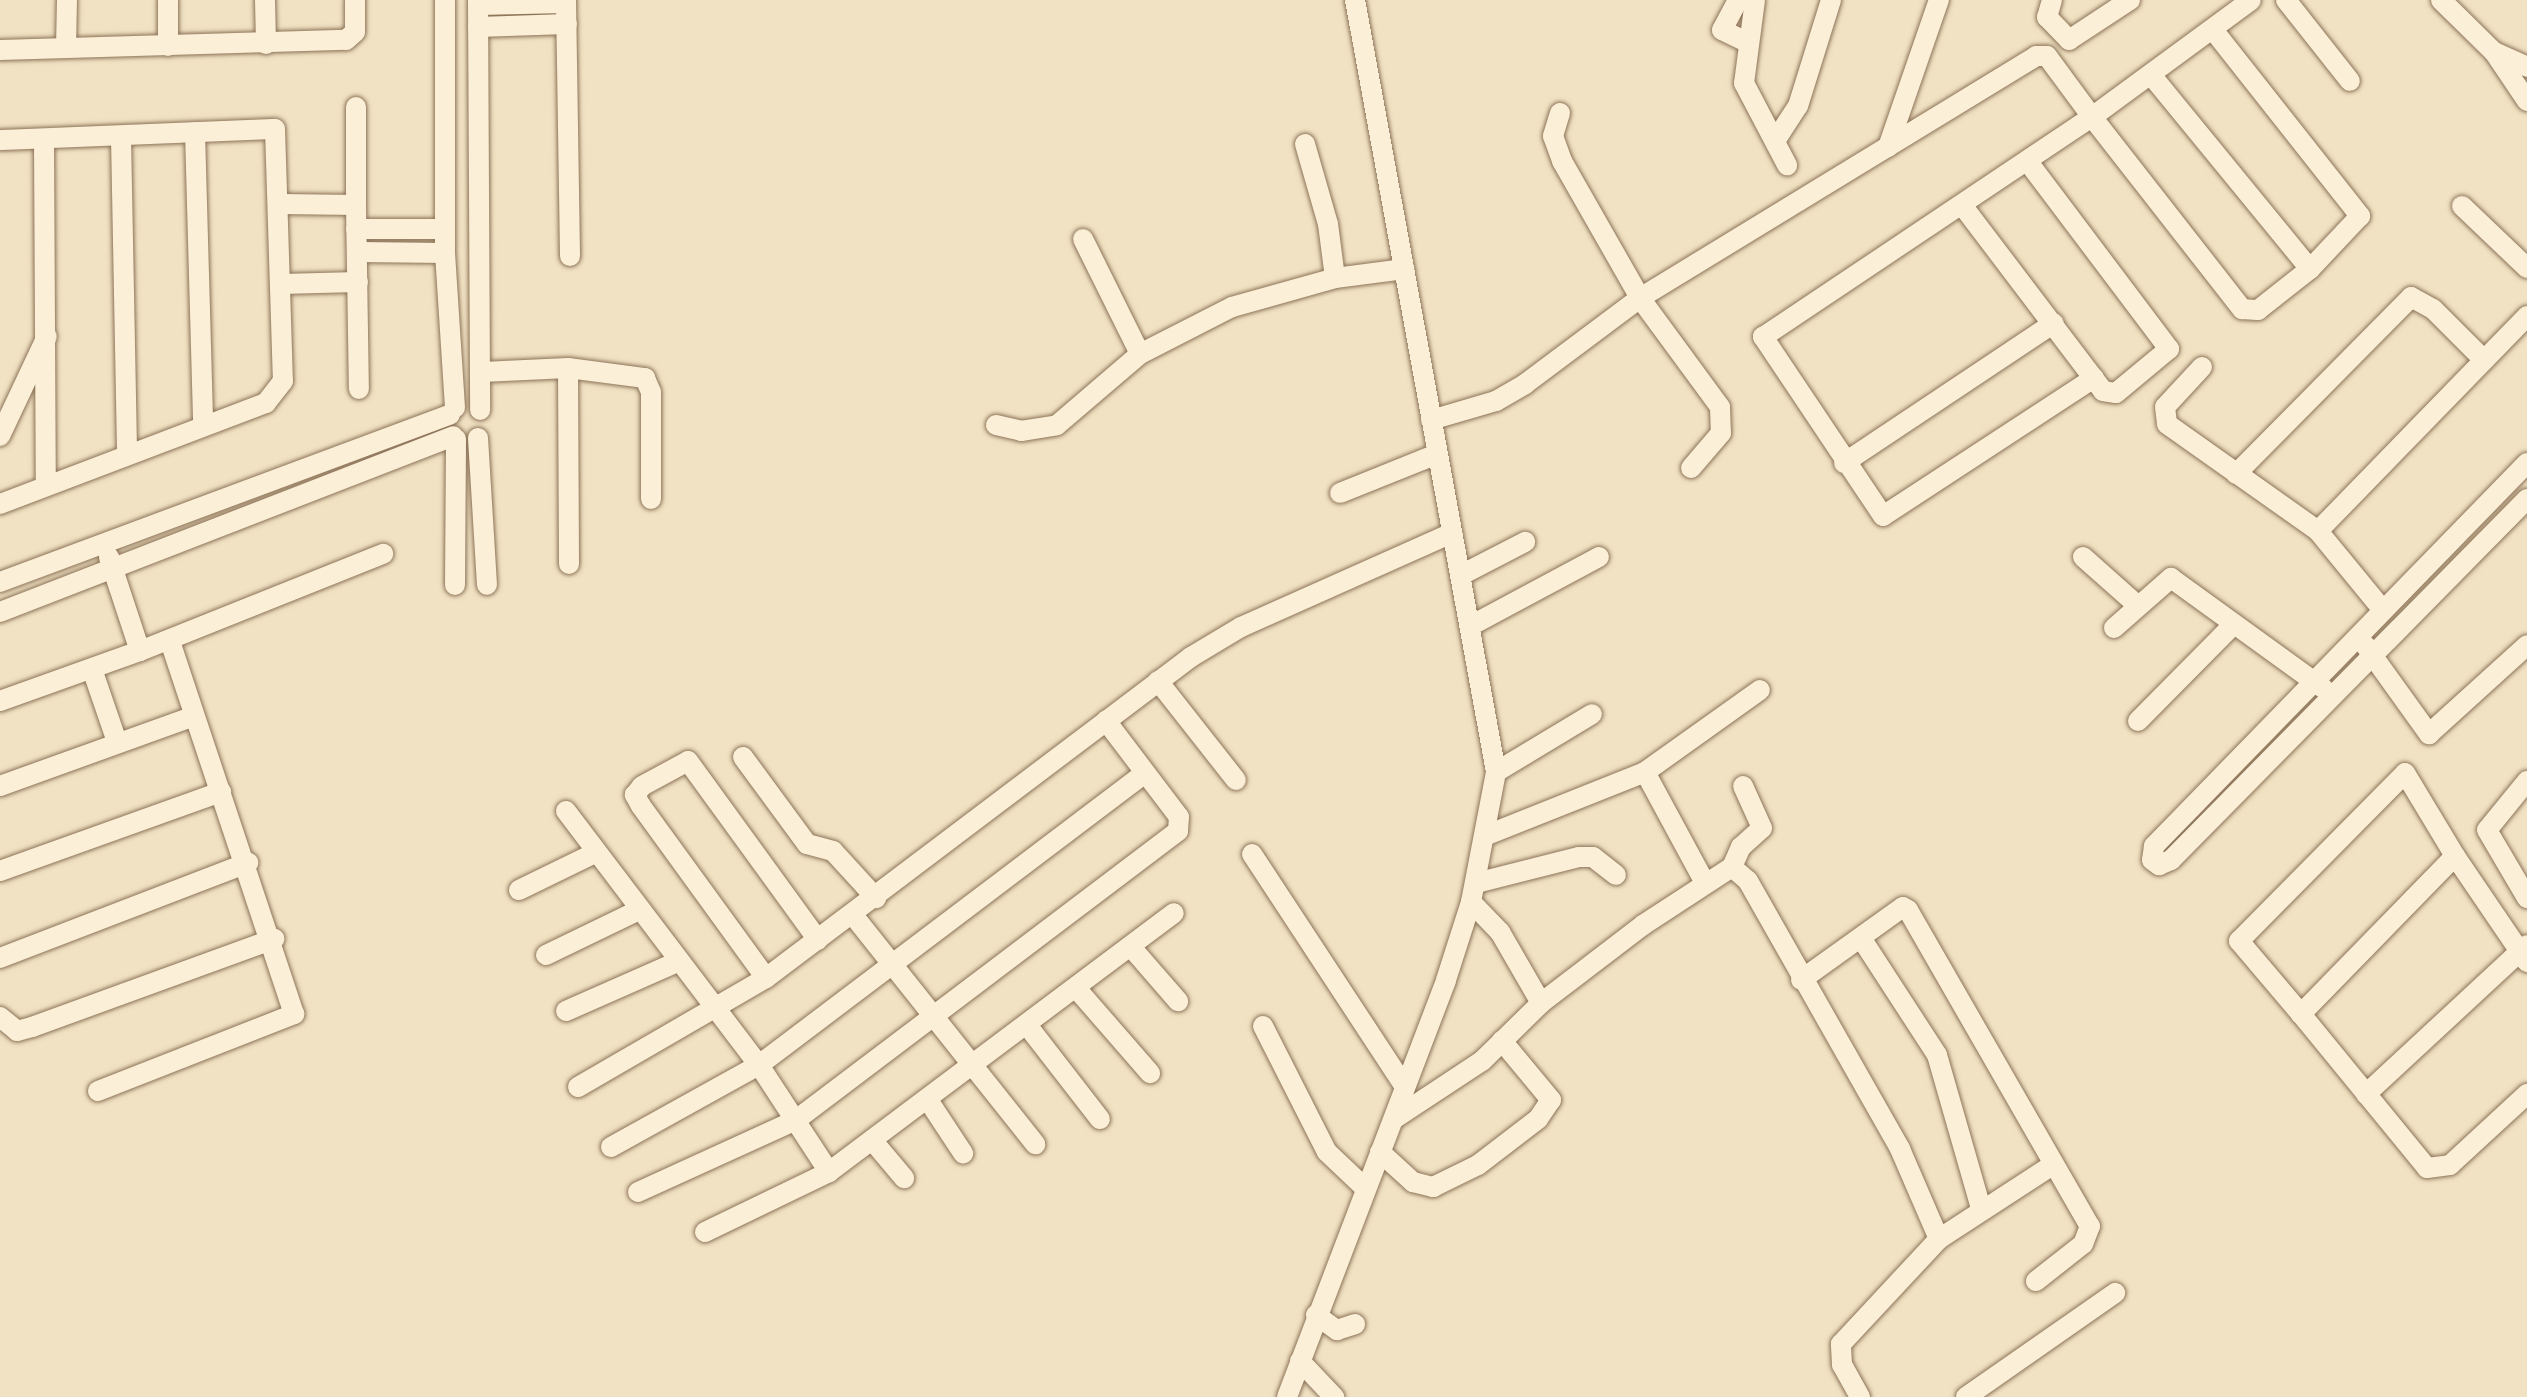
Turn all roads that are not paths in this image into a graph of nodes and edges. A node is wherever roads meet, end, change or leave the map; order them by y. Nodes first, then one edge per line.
1 (67, 0) edge
2 (168, 0) edge
3 (265, 0) edge
4 (356, 0) edge
5 (445, 0) edge
6 (1355, 0) edge
7 (1738, 0) edge
8 (1755, 0) edge
9 (1831, 0) edge
10 (1939, 0) edge
11 (2052, 0) edge
12 (2130, 0) edge
13 (2251, 0) edge
14 (2286, 0) edge
15 (2441, 0) edge
16 (567, 9) edge
17 (478, 11) edge
18 (2214, 32) junction
19 (1747, 42) junction
20 (266, 44) junction
21 (66, 46) junction
22 (168, 46) junction
23 (0, 50) edge
24 (2494, 52) junction
25 (2527, 67) edge
26 (2152, 76) junction
27 (2350, 81) dead end
28 (2527, 101) edge
29 (356, 107) dead end
30 (1560, 113) dead end
31 (2092, 117) junction
32 (195, 132) junction
33 (121, 136) junction
34 (1777, 138) junction
35 (44, 139) junction
36 (0, 140) edge
37 (1305, 144) dead end
38 (1888, 147) junction
39 (2028, 162) junction
40 (1787, 164) dead end
41 (281, 204) junction
42 (356, 205) junction
43 (1962, 205) junction
44 (2462, 206) dead end
45 (356, 229) junction
46 (445, 230) junction
47 (1083, 239) dead end
48 (358, 252) junction
49 (446, 252) junction
50 (570, 256) dead end
51 (1404, 268) junction
52 (2527, 268) edge
53 (2310, 269) junction
54 (1335, 278) junction
55 (358, 282) junction
56 (281, 284) junction
57 (1640, 298) junction
58 (2527, 316) edge
59 (2054, 323) junction
60 (48, 334) junction
61 (1140, 354) junction
62 (2484, 360) junction
63 (568, 368) junction
64 (2202, 368) dead end
65 (482, 372) junction
66 (2094, 378) junction
67 (360, 389) dead end
68 (480, 410) junction
69 (1431, 420) junction
70 (453, 424) junction
71 (996, 425) dead end
72 (203, 426) junction
73 (0, 436) edge
74 (478, 438) junction
75 (127, 451) junction
76 (1437, 454) junction
77 (1844, 463) junction
78 (2527, 463) edge
79 (1690, 468) dead end
80 (2236, 474) junction
81 (46, 486) junction
82 (1340, 493) dead end
83 (652, 499) dead end
84 (2527, 499) edge
85 (0, 504) edge
86 (2318, 530) junction
87 (1452, 533) junction
88 (1525, 542) dead end
89 (105, 546) junction
90 (383, 554) dead end
91 (1599, 557) dead end
92 (2084, 557) dead end
93 (569, 564) dead end
94 (113, 568) junction
95 (1462, 574) junction
96 (0, 582) edge
97 (455, 585) dead end
98 (487, 585) dead end
99 (2136, 604) junction
100 (2382, 609) junction
101 (0, 612) edge
102 (1472, 625) junction
103 (2233, 625) junction
104 (2114, 628) dead end
105 (2357, 636) junction
106 (170, 640) junction
107 (2527, 645) edge
108 (140, 651) junction
109 (2372, 654) junction
110 (92, 669) junction
111 (2316, 680) junction
112 (1158, 681) junction
113 (1760, 690) dead end
114 (2332, 696) junction
115 (0, 701) edge
116 (1592, 714) dead end
117 (192, 717) junction
118 (1106, 721) junction
119 (2138, 721) dead end
120 (117, 742) junction
121 (743, 757) dead end
122 (1496, 772) junction
123 (1644, 772) junction
124 (1145, 773) junction
125 (1236, 780) dead end
126 (2527, 781) edge
127 (0, 786) edge
128 (1743, 786) dead end
129 (221, 792) junction
130 (566, 811) dead end
131 (1486, 835) junction
132 (595, 853) junction
133 (1252, 854) dead end
134 (2454, 856) junction
135 (248, 863) junction
136 (1732, 868) junction
137 (0, 871) edge
138 (1616, 874) dead end
139 (1705, 883) junction
140 (519, 890) dead end
141 (1473, 892) junction
142 (876, 898) junction
143 (2527, 898) edge
144 (636, 911) junction
145 (1174, 913) dead end
146 (854, 915) junction
147 (274, 939) junction
148 (818, 940) junction
149 (1863, 942) junction
150 (1132, 947) junction
151 (2524, 951) edge
152 (546, 955) dead end
153 (0, 958) edge
154 (676, 963) junction
155 (891, 965) junction
156 (766, 978) junction
157 (1801, 980) junction
158 (1076, 988) junction
159 (1178, 1000) dead end
160 (1541, 1003) junction
161 (566, 1011) dead end
162 (714, 1013) junction
163 (2301, 1014) junction
164 (930, 1016) junction
165 (0, 1018) edge
166 (1027, 1025) junction
167 (1263, 1026) dead end
168 (1502, 1041) junction
169 (758, 1065) junction
170 (970, 1066) junction
171 (1150, 1073) dead end
172 (578, 1087) dead end
173 (1406, 1087) junction
174 (98, 1091) dead end
175 (2366, 1094) junction
176 (2527, 1094) edge
177 (928, 1100) junction
178 (1100, 1119) dead end
179 (1394, 1119) junction
180 (796, 1120) junction
181 (872, 1140) junction
182 (1036, 1144) dead end
183 (611, 1147) dead end
184 (1380, 1152) junction
185 (963, 1153) dead end
186 (2050, 1166) junction
187 (829, 1172) junction
188 (904, 1178) dead end
189 (1365, 1188) junction
190 (638, 1192) dead end
191 (1981, 1208) junction
192 (705, 1232) dead end
193 (1938, 1239) junction
194 (2036, 1281) dead end
195 (2115, 1292) dead end
196 (1316, 1315) junction
197 (1355, 1324) dead end
198 (1300, 1361) junction
199 (1287, 1397) edge
200 (1334, 1397) edge
201 (1860, 1397) edge
202 (1966, 1397) edge

1 - 21 street
2 - 22 street
3 - 20 street
4 - 20 street
5 - 46 street
6 - 51 street
7 - 19 street
8 - 19 street
9 - 34 street
10 - 38 street
11 - 12 street
13 - 18 street
14 - 27 street
15 - 24 street
16 - 17 street
16 - 50 street
17 - 65 street
18 - 26 street
18 - 53 street
19 - 34 street
20 - 22 street
21 - 22 street
21 - 23 street
24 - 25 street
24 - 28 street
26 - 31 street
26 - 53 street
29 - 42 street
30 - 57 street
31 - 38 street
31 - 39 street
31 - 53 street
32 - 33 street
32 - 41 street
32 - 72 street
33 - 35 street
33 - 75 street
34 - 40 street
35 - 36 street
35 - 60 street
37 - 54 street
38 - 57 street
39 - 43 street
39 - 66 street
41 - 42 street
41 - 56 street
42 - 45 street
43 - 59 street
43 - 77 street
44 - 52 street
45 - 46 street
45 - 48 street
46 - 49 street
47 - 61 street
48 - 49 street
48 - 55 street
49 - 70 street
51 - 54 street
51 - 69 street
54 - 61 street
55 - 56 street
55 - 67 street
56 - 72 street
57 - 69 street
57 - 79 street
58 - 62 street
59 - 66 street
59 - 77 street
60 - 73 street
60 - 81 street
61 - 71 street
62 - 80 street
62 - 86 street
63 - 65 street
63 - 83 street
63 - 93 street
64 - 80 street
65 - 68 street
66 - 77 street
68 - 70 street
68 - 74 street
69 - 76 street
70 - 74 street
70 - 89 street
70 - 94 street
70 - 97 street
72 - 75 street
74 - 98 street
75 - 81 street
76 - 82 street
76 - 87 street
78 - 100 street
80 - 86 street
81 - 85 street
84 - 109 street
86 - 100 street
87 - 95 street
87 - 112 street
88 - 95 street
89 - 94 street
89 - 96 street
90 - 106 street
91 - 102 street
92 - 99 street
94 - 101 street
94 - 108 street
95 - 102 street
99 - 103 street
99 - 104 street
100 - 105 street
102 - 122 street
103 - 111 street
103 - 119 street
105 - 109 street
105 - 111 street
106 - 108 street
106 - 117 street
107 - 109 street
108 - 110 street
109 - 114 street
110 - 115 street
110 - 120 street
111 - 114 street
111 - 114 street
112 - 118 street
112 - 125 street
113 - 123 street
116 - 122 street
117 - 120 street
117 - 129 street
118 - 124 street
118 - 142 street
120 - 127 street
121 - 142 street
122 - 131 street
123 - 131 street
123 - 139 street
124 - 155 street
124 - 164 street
126 - 143 street
128 - 136 street
129 - 135 street
129 - 137 street
130 - 132 street
131 - 141 street
132 - 140 street
132 - 144 street
133 - 173 street
134 - 151 street
134 - 163 street
134 - 163 street
135 - 147 street
135 - 153 street
136 - 139 street
136 - 157 street
138 - 141 street
139 - 160 street
141 - 160 street
141 - 173 street
142 - 146 street
144 - 152 street
144 - 154 street
145 - 150 street
146 - 148 street
146 - 155 street
147 - 165 street
147 - 174 street
148 - 156 street
148 - 156 street
149 - 157 street
149 - 186 street
149 - 191 street
150 - 158 street
150 - 159 street
151 - 175 street
154 - 161 street
154 - 162 street
155 - 164 street
155 - 169 street
156 - 162 street
157 - 193 street
158 - 166 street
158 - 171 street
160 - 168 street
162 - 169 street
162 - 172 street
163 - 175 street
164 - 170 street
164 - 180 street
166 - 170 street
166 - 178 street
167 - 189 street
168 - 179 street
168 - 184 street
169 - 180 street
169 - 183 street
170 - 177 street
170 - 182 street
173 - 179 street
175 - 176 street
177 - 181 street
177 - 185 street
179 - 184 street
180 - 187 street
180 - 190 street
181 - 187 street
181 - 188 street
184 - 189 street
186 - 191 street
186 - 194 street
187 - 192 street
189 - 196 street
191 - 193 street
193 - 201 street
195 - 202 street
196 - 197 street
196 - 198 street
198 - 199 street
198 - 200 street

